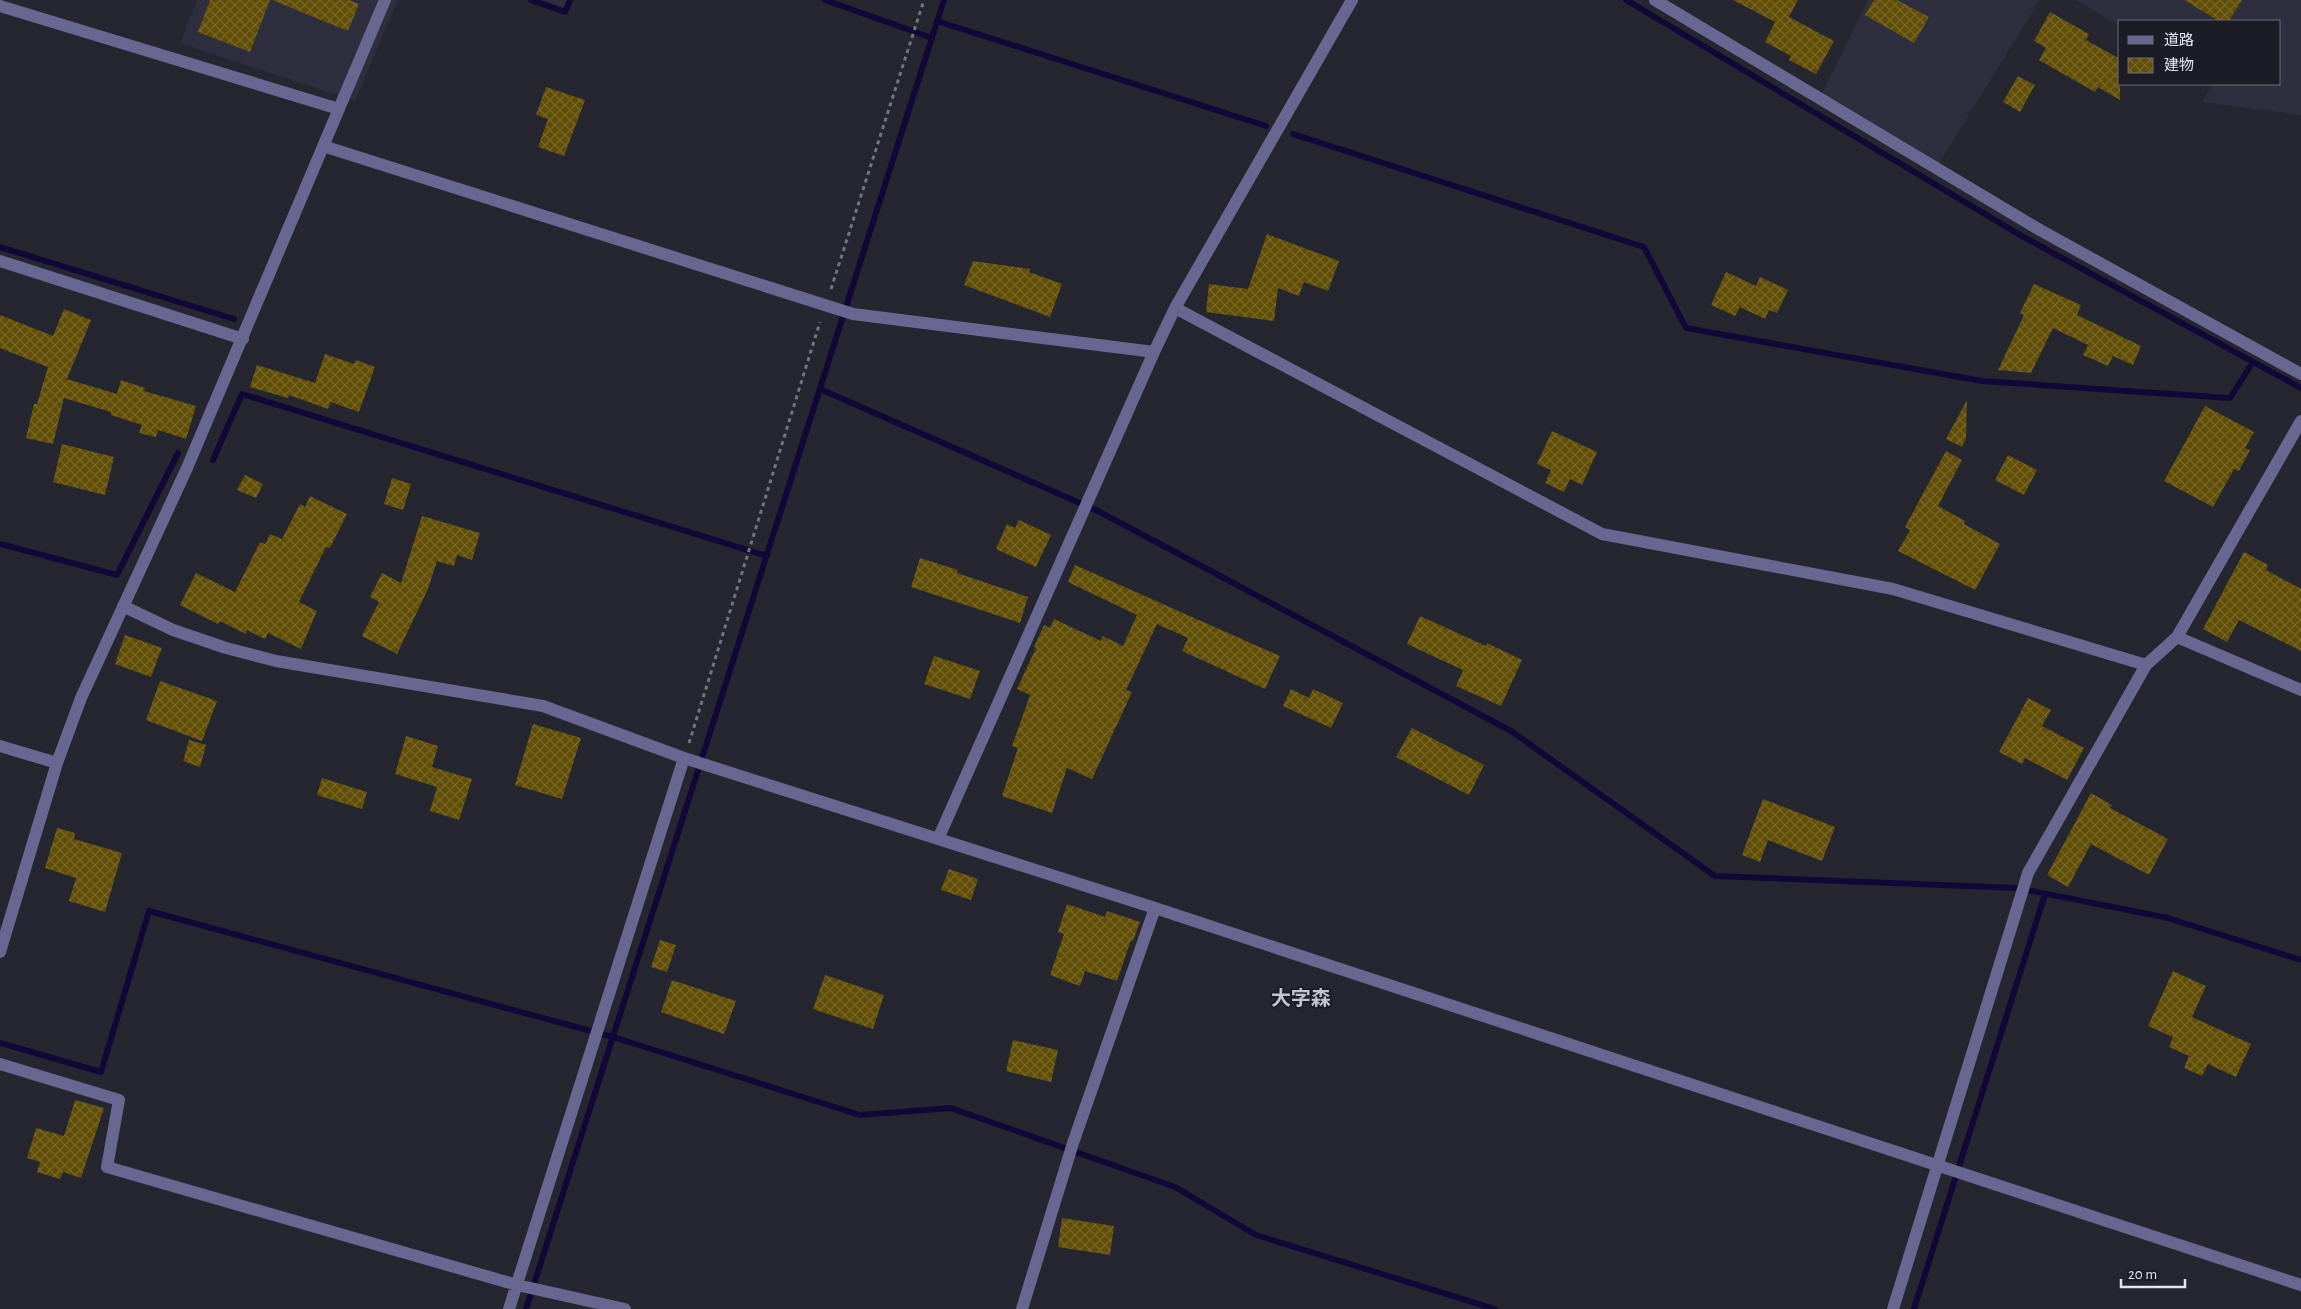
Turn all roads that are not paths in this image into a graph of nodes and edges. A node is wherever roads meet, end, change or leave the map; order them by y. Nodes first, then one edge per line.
1 (385, 0) edge
2 (1352, 0) edge
3 (1655, 0) edge
4 (0, 6) edge
5 (339, 109) junction
6 (323, 146) junction
7 (0, 261) edge
8 (1175, 308) junction
9 (243, 339) junction
10 (1154, 352) junction
11 (2301, 374) edge
12 (2301, 421) edge
13 (122, 606) junction
14 (2177, 637) junction
15 (2146, 665) junction
16 (2301, 690) edge
17 (0, 746) edge
18 (684, 758) junction
19 (58, 763) junction
20 (938, 839) junction
21 (1155, 908) junction
22 (0, 952) edge
23 (0, 1064) edge
24 (1939, 1167) junction
25 (517, 1285) junction
26 (2301, 1285) edge
27 (509, 1309) edge
28 (624, 1309) edge
29 (1022, 1309) edge
30 (1893, 1309) edge

1 - 5 street
2 - 8 street
3 - 11 street
4 - 5 street
5 - 6 street
6 - 9 street
6 - 10 street
7 - 9 street
8 - 10 street
8 - 15 street
9 - 13 street
10 - 20 street
12 - 14 street
13 - 18 street
13 - 19 street
14 - 15 street
14 - 16 street
15 - 24 street
17 - 19 street
18 - 20 street
18 - 25 street
19 - 22 street
20 - 21 street
21 - 24 street
21 - 29 street
23 - 25 street
24 - 26 street
24 - 30 street
25 - 27 street
25 - 28 street

